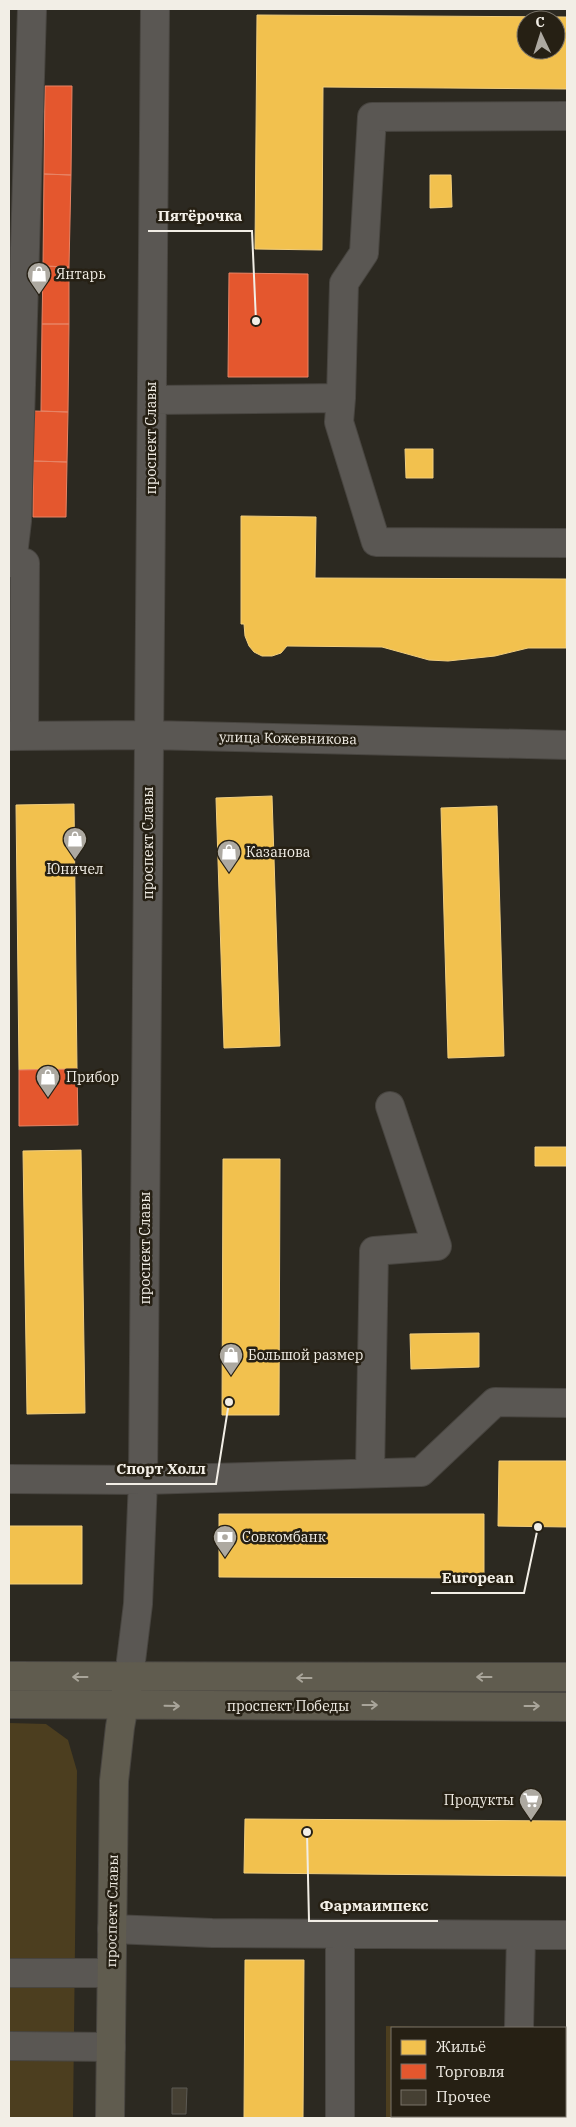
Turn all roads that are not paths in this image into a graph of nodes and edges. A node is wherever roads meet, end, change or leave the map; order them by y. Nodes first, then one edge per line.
1 (32, 9) edge
2 (155, 9) edge
3 (567, 116) edge
4 (341, 398) junction
5 (152, 400) junction
6 (567, 543) edge
7 (11, 563) edge
8 (17, 622) edge
9 (17, 735) edge
10 (149, 735) junction
11 (567, 745) edge
12 (390, 1106) dead end
13 (567, 1403) edge
14 (370, 1473) junction
15 (9, 1480) edge
16 (143, 1480) junction
17 (9, 1676) edge
18 (129, 1677) junction
19 (567, 1677) edge
20 (9, 1704) edge
21 (124, 1705) junction
22 (567, 1707) edge
23 (112, 1929) junction
24 (340, 1934) junction
25 (567, 1935) edge
26 (521, 1936) junction
27 (9, 1973) edge
28 (111, 1973) junction
29 (519, 2027) edge
30 (9, 2046) edge
31 (111, 2047) junction
32 (110, 2118) edge
33 (340, 2118) edge

1 - 7 street
2 - 5 street, проспект Славы
3 - 4 street
4 - 5 street
4 - 6 street
5 - 10 street, проспект Славы
7 - 8 street
8 - 9 street
9 - 10 street, улица Кожевникова
10 - 11 street, улица Кожевникова
10 - 16 street, проспект Славы
12 - 14 street
13 - 14 street
14 - 16 street
15 - 16 street
16 - 18 street, проспект Славы
18 -> 17 main road, проспект Победы
19 -> 18 main road, проспект Победы
18 - 21 main road, проспект Славы
20 - 21 main road, проспект Победы
21 -> 22 main road, проспект Победы
21 - 23 main road, проспект Славы
23 - 24 street
23 - 28 main road, проспект Славы
24 - 26 street
24 - 33 street
25 - 26 street
26 - 29 street
27 - 28 street
28 - 31 main road, проспект Славы
30 - 31 street
31 - 32 main road, проспект Славы

